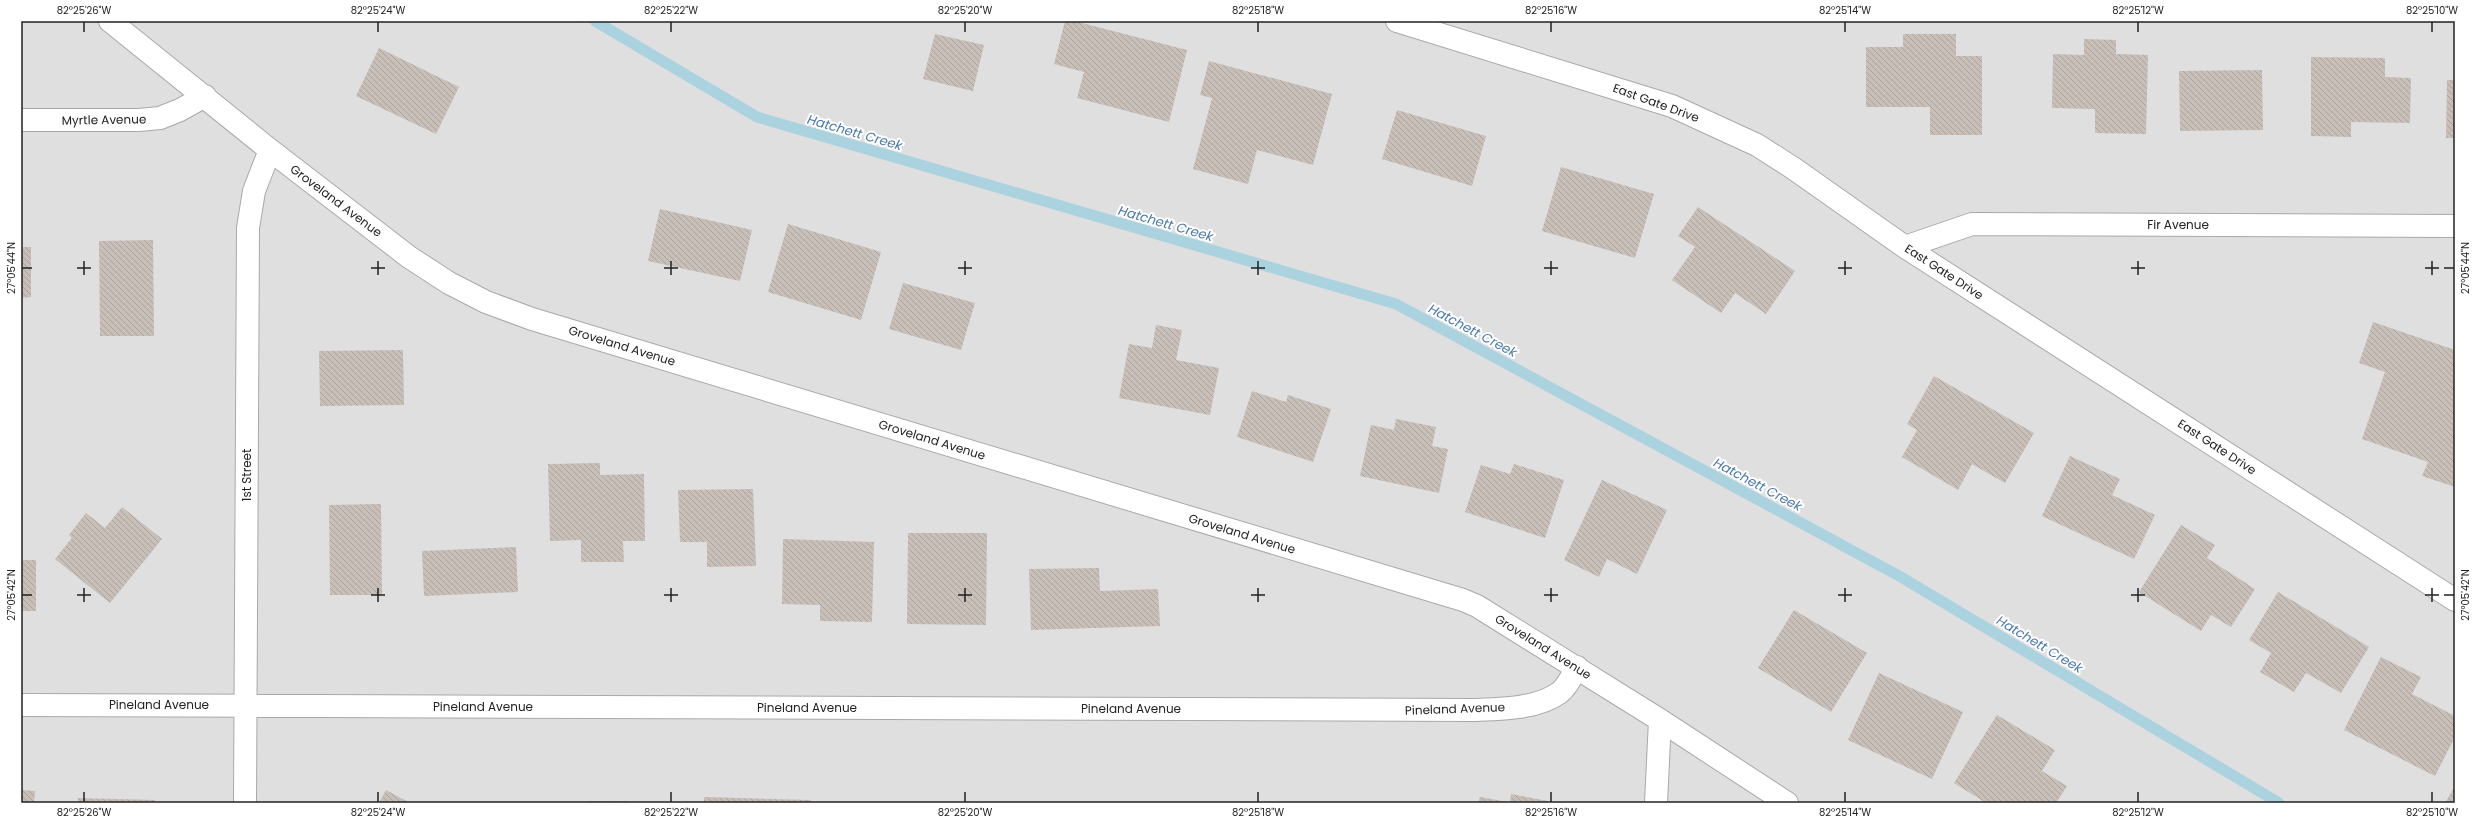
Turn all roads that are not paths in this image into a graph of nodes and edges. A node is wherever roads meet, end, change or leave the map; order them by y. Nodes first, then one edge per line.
1 (110, 21) edge
2 (1397, 21) edge
3 (1435, 27) edge
4 (205, 96) junction
5 (21, 120) edge
6 (270, 150) junction
7 (2455, 226) edge
8 (1905, 247) junction
9 (2455, 600) edge
10 (1577, 667) junction
11 (21, 705) edge
12 (245, 706) junction
13 (1660, 720) junction
14 (246, 803) edge
15 (1656, 803) edge
16 (1787, 803) edge

1 - 4 street, Groveland Avenue
2 - 3 street, East Gate Drive
3 - 8 street, East Gate Drive
4 - 5 street, Myrtle Avenue
4 - 6 street, Groveland Avenue
6 - 10 street, Groveland Avenue
6 - 12 street, 1st Street
7 - 8 street, Fir Avenue
8 - 9 street, East Gate Drive
10 - 12 street, Pineland Avenue
10 - 13 street, Groveland Avenue
11 - 12 street, Pineland Avenue
12 - 14 street, 1st Street
13 - 15 street
13 - 16 street, Groveland Avenue

